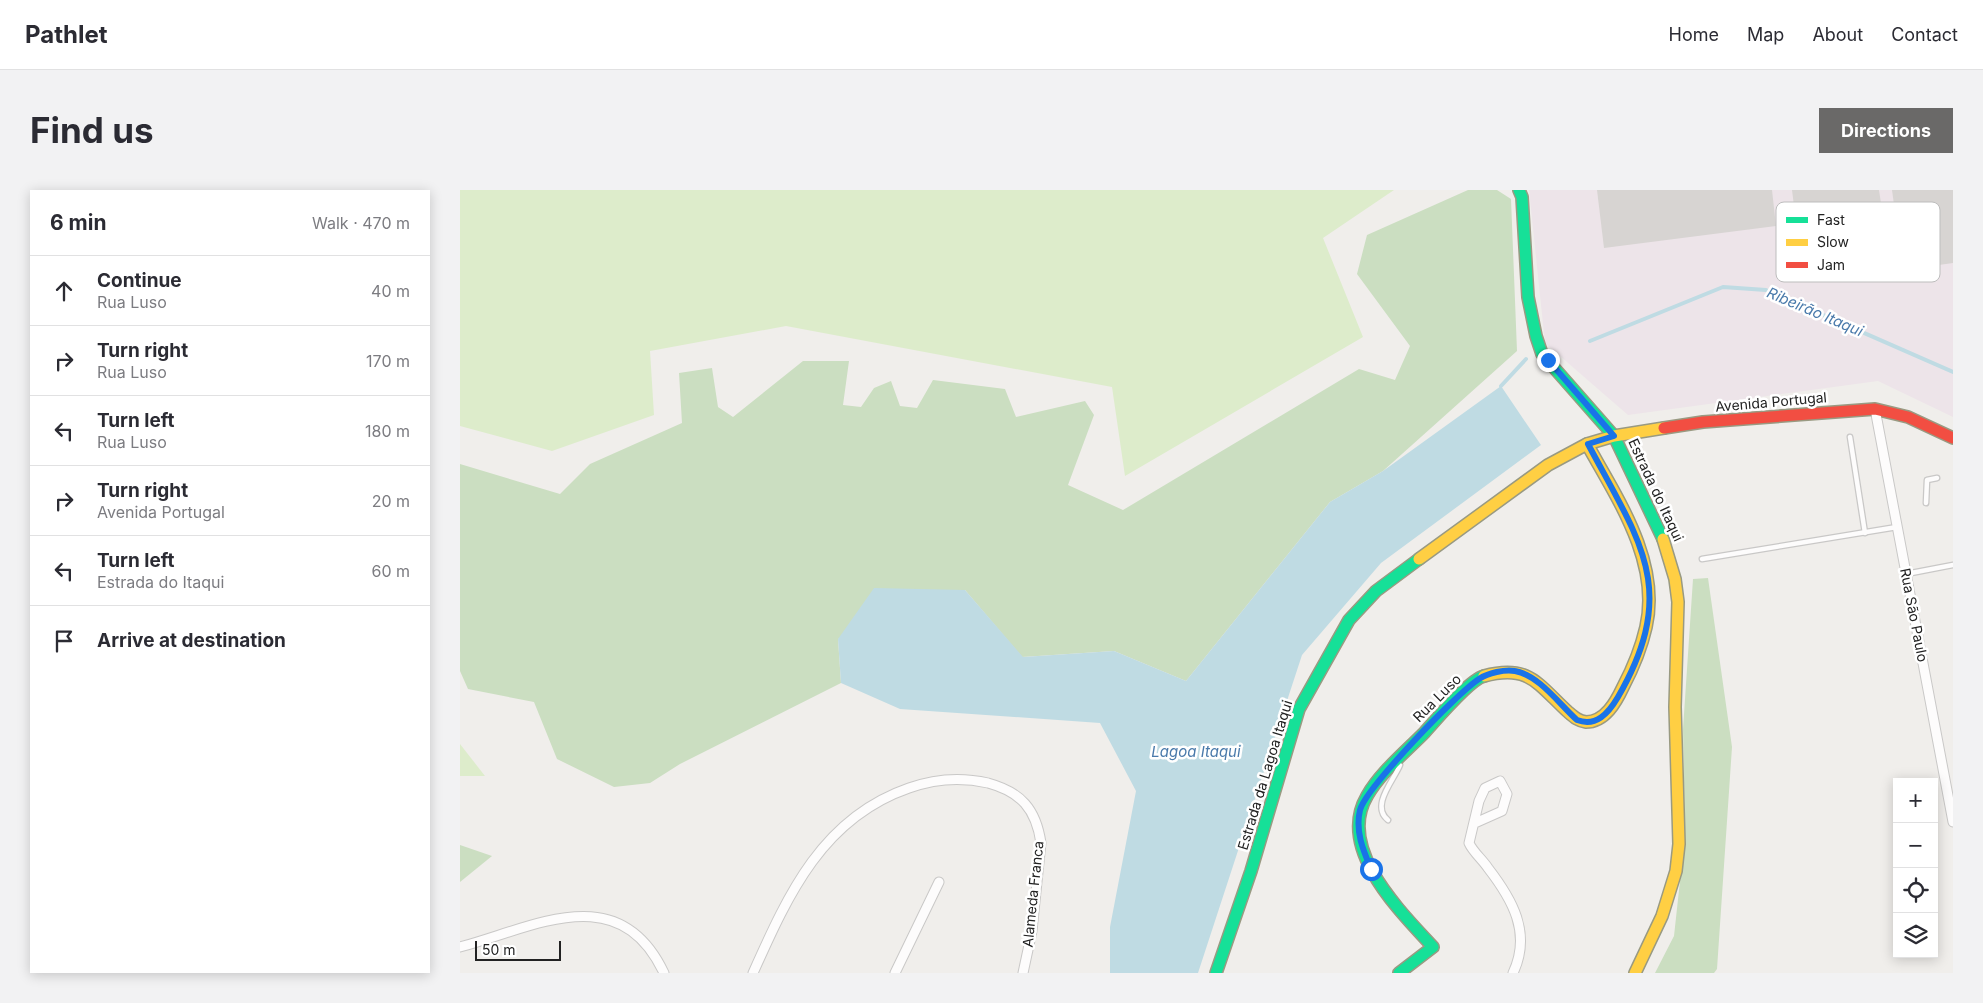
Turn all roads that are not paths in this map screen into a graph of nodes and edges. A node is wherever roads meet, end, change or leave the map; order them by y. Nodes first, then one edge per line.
1 (1519, 190) edge
2 (1875, 409) junction
3 (1614, 436) junction
4 (1850, 437) dead end
5 (1953, 438) edge
6 (1588, 444) junction
7 (1936, 478) dead end
8 (1926, 503) dead end
9 (1897, 527) junction
10 (1865, 533) junction
11 (1702, 559) dead end
12 (1953, 565) edge
13 (1906, 574) junction
14 (1405, 752) junction
15 (1388, 820) dead end
16 (1953, 822) edge
17 (1474, 823) junction
18 (939, 882) dead end
19 (460, 947) edge
20 (664, 973) edge
21 (753, 973) edge
22 (895, 973) edge
23 (1023, 973) edge
24 (1216, 973) edge
25 (1399, 973) edge
26 (1513, 973) edge
27 (1635, 973) edge

1 - 3 street, Estrada do Itaqui
2 - 3 street, Avenida Portugal
2 - 5 street, Avenida Portugal
2 - 9 street, Rua São Paulo
3 - 6 street, Avenida Portugal
3 - 27 street, Estrada do Itaqui
4 - 10 lane
6 - 14 street, Rua Luso
6 - 24 street, Estrada da Lagoa Itaqui
7 - 8 lane
9 - 10 lane
9 - 13 street, Rua São Paulo
10 - 11 lane
12 - 13 lane
13 - 16 street, Rua São Paulo
14 - 15 lane
14 - 25 street, Rua Luso
17 - 17 street
17 - 26 street
18 - 22 street
19 - 20 street
21 - 23 street, Alameda Franca

